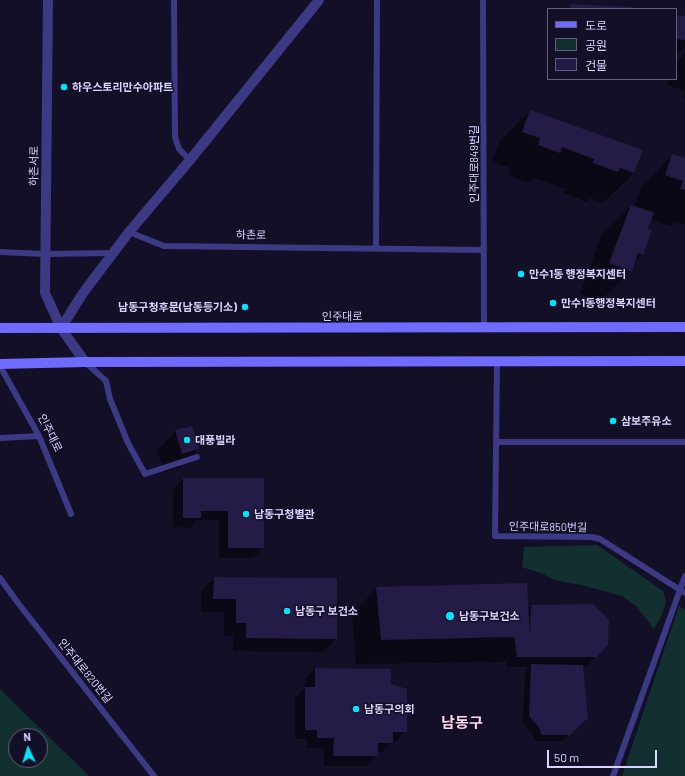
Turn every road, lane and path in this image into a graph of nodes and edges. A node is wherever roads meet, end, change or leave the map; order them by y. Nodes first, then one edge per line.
1 (48, 0) edge
2 (174, 0) edge
3 (319, 0) edge
4 (377, 0) edge
5 (483, 0) edge
6 (190, 160) junction
7 (129, 232) junction
8 (376, 249) junction
9 (484, 250) junction
10 (0, 252) edge
11 (114, 253) junction
12 (45, 254) junction
13 (685, 327) edge
14 (0, 328) edge
15 (61, 328) junction
16 (484, 328) junction
17 (685, 361) edge
18 (85, 362) junction
19 (497, 362) junction
20 (0, 365) edge
21 (40, 436) junction
22 (0, 438) edge
23 (496, 442) junction
24 (685, 442) edge
25 (197, 457) dead end
26 (71, 514) dead end
27 (685, 576) edge
28 (0, 578) edge
29 (682, 591) edge
30 (154, 776) edge
31 (613, 776) edge

1 - 12 street, 하촌서로
2 - 6 lane
3 - 6 street
4 - 8 lane
5 - 9 lane, 인주대로849번길
6 - 7 street
7 - 8 lane, 하촌로
7 - 11 street
8 - 9 lane, 하촌로
9 - 16 lane, 인주대로849번길
10 - 12 lane
11 - 12 lane
11 - 15 street
12 - 15 street, 하촌서로
13 - 16 main road, 인주대로
14 - 15 main road, 인주대로
15 - 16 main road, 인주대로
15 - 18 street
17 - 19 main road, 인주대로
18 - 19 main road, 인주대로
18 - 20 main road, 인주대로
18 - 25 lane
19 - 23 lane, 인주대로850번길
20 - 21 lane, 인주대로
21 - 22 lane
21 - 26 lane, 인주대로
23 - 24 lane
23 - 29 lane, 인주대로850번길
27 - 29 lane
28 - 30 lane, 인주대로820번길
29 - 31 lane

